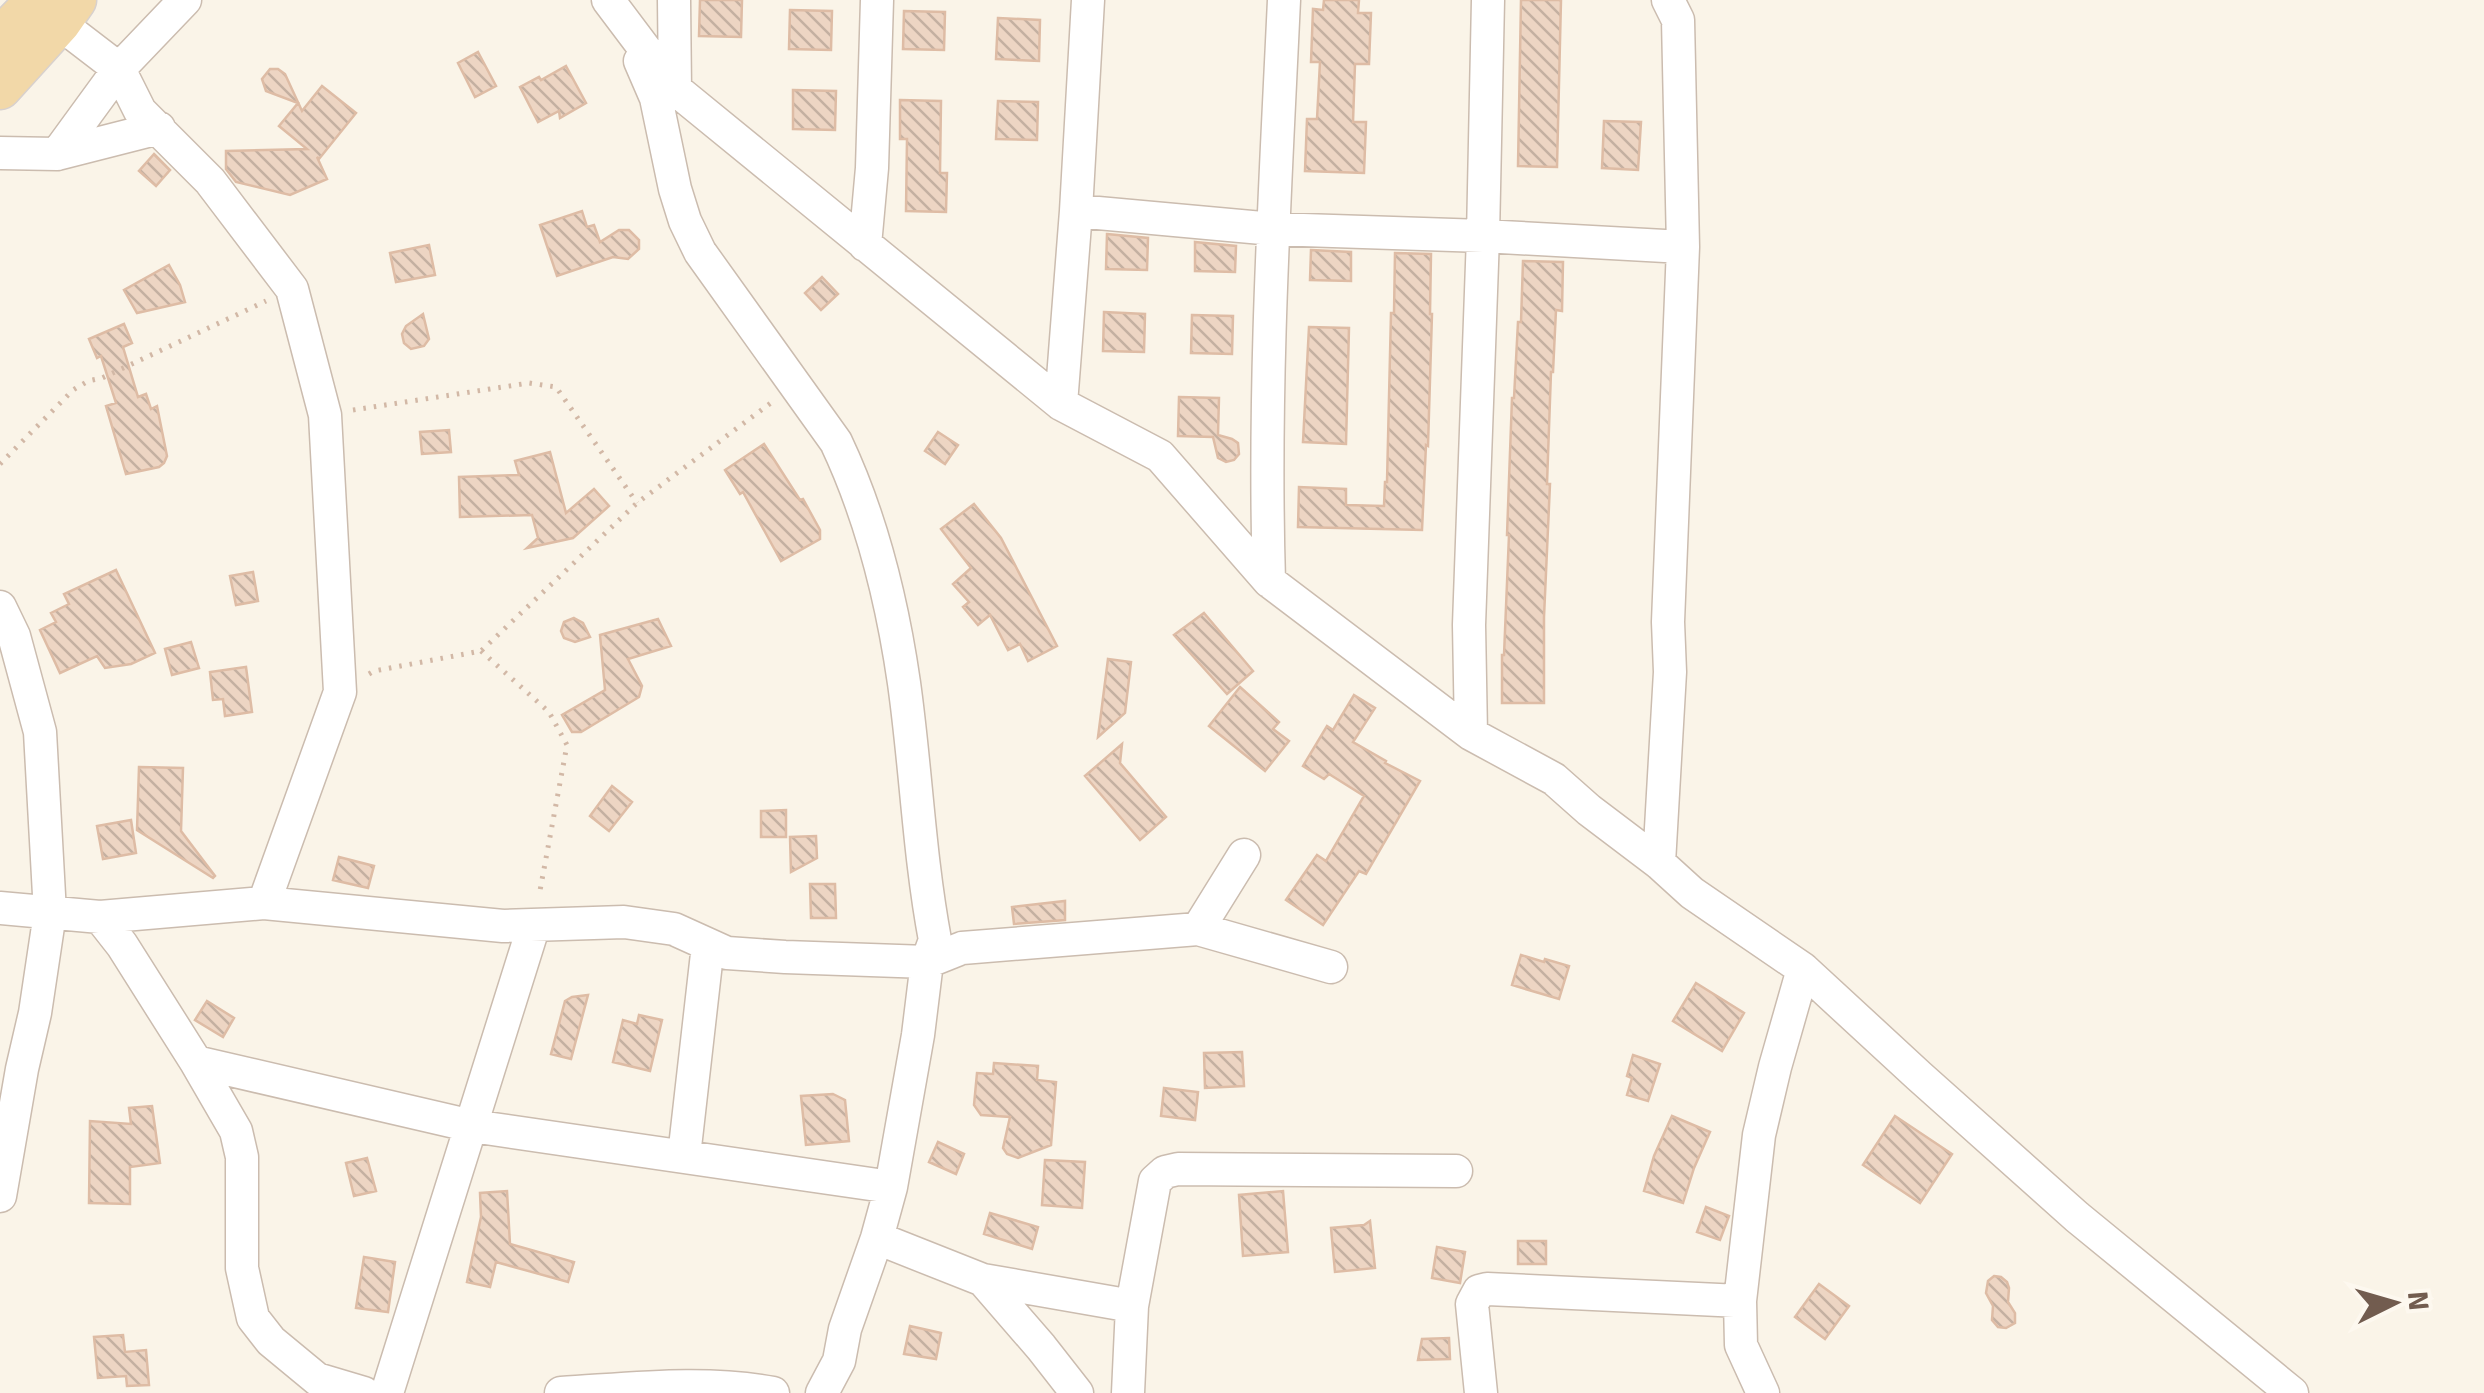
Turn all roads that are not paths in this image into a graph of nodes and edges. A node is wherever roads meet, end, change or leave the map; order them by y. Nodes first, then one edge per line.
1 (185, 0) edge
2 (608, 0) edge
3 (674, 0) edge
4 (878, 0) edge
5 (1088, 0) edge
6 (1284, 0) edge
7 (1488, 0) edge
8 (1668, 0) edge
9 (57, 8) edge
10 (0, 39) edge
11 (120, 69) junction
12 (0, 88) edge
13 (676, 89) junction
14 (159, 128) junction
15 (0, 152) edge
16 (57, 154) junction
17 (1076, 211) junction
18 (1273, 230) junction
19 (1483, 236) junction
20 (865, 245) junction
21 (1683, 248) junction
22 (1061, 404) junction
23 (1268, 581) junction
24 (0, 608) edge
25 (1471, 734) junction
26 (1244, 855) dead end
27 (1659, 863) junction
28 (264, 903) junction
29 (0, 908) edge
30 (50, 913) junction
31 (100, 917) junction
32 (534, 926) junction
33 (1198, 928) junction
34 (708, 945) junction
35 (927, 962) junction
36 (1331, 966) dead end
37 (1802, 969) junction
38 (196, 1062) junction
39 (472, 1126) junction
40 (684, 1156) junction
41 (1456, 1171) dead end
42 (891, 1187) junction
43 (0, 1196) edge
44 (878, 1238) junction
45 (983, 1280) junction
46 (1740, 1301) junction
47 (1132, 1306) junction
48 (318, 1386) edge
49 (364, 1393) edge
50 (387, 1393) edge
51 (561, 1393) edge
52 (773, 1393) edge
53 (822, 1393) edge
54 (1078, 1393) edge
55 (1128, 1393) edge
56 (1481, 1393) edge
57 (1763, 1393) edge
58 (2292, 1393) edge

1 - 11 street
2 - 13 street
2 - 35 street
3 - 13 street
4 - 20 street
5 - 17 street
6 - 18 street
7 - 19 street
8 - 21 street
9 - 10 main road
9 - 11 street
9 - 12 main road
11 - 14 street
11 - 16 street
13 - 20 street
14 - 16 street
14 - 28 street
15 - 16 street
17 - 18 street
17 - 22 street
18 - 19 street
18 - 23 street
19 - 21 street
19 - 25 street
20 - 22 street
21 - 27 street
22 - 23 street
23 - 25 street
24 - 30 street
25 - 27 street
26 - 33 street
27 - 37 street
28 - 31 street
28 - 32 street
29 - 30 street
30 - 31 street
30 - 43 street
31 - 38 street
32 - 34 street
32 - 39 street
33 - 35 street
33 - 36 street
34 - 35 street
34 - 40 street
35 - 42 street
37 - 46 street
37 - 58 street
38 - 39 street
38 - 48 street
39 - 40 street
39 - 50 street
40 - 42 street
41 - 47 street
42 - 44 street
44 - 45 street
44 - 53 street
45 - 47 street
45 - 54 street
46 - 56 street
46 - 57 street
47 - 55 street
48 - 49 street
51 - 52 street

